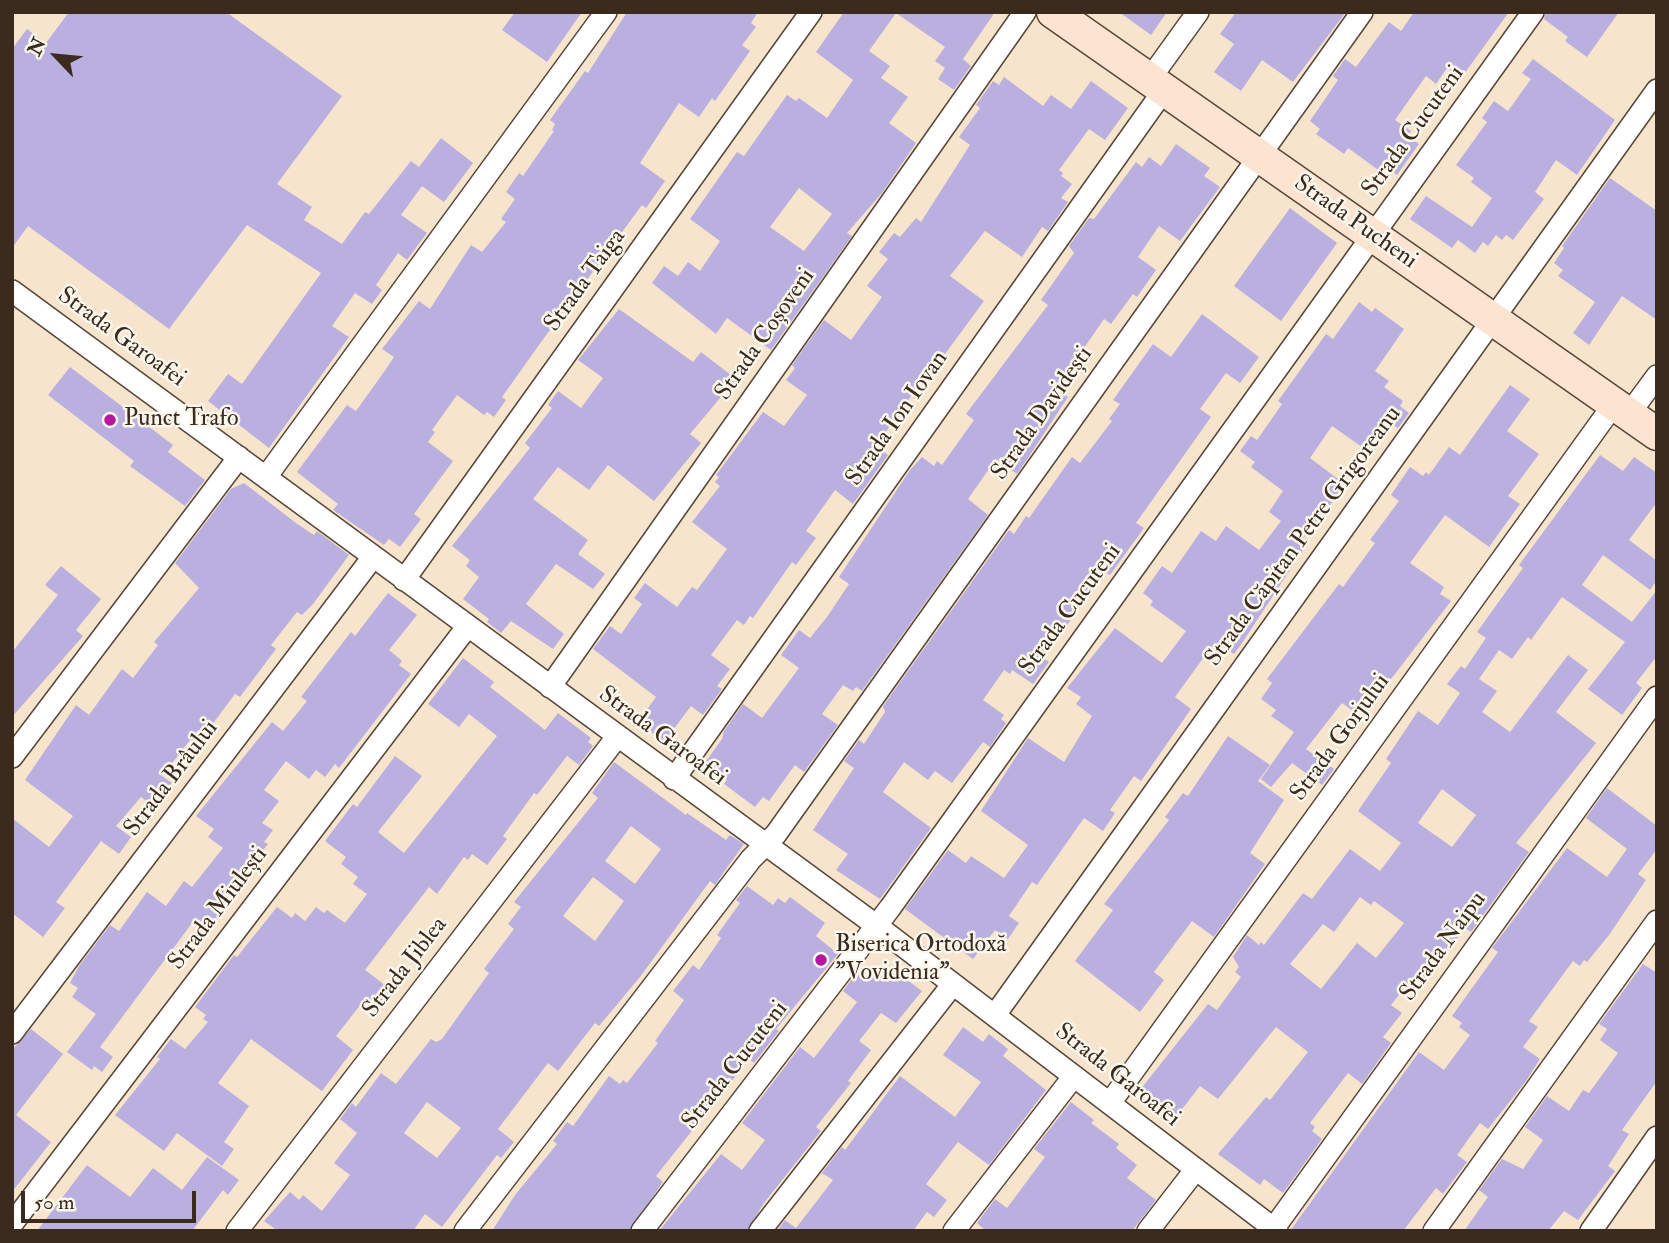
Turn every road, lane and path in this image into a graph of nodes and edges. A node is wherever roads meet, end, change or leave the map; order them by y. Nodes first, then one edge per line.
1 (606, 12) edge
2 (811, 12) edge
3 (1025, 12) edge
4 (1053, 12) edge
5 (1198, 12) edge
6 (1362, 12) edge
7 (1533, 12) edge
8 (1157, 85) junction
9 (1657, 90) edge
10 (1259, 156) junction
11 (1373, 235) junction
12 (12, 290) edge
13 (1493, 318) junction
14 (1657, 376) edge
15 (1621, 409) junction
16 (1657, 434) edge
17 (239, 457) junction
18 (266, 477) junction
19 (373, 557) junction
20 (404, 580) junction
21 (467, 627) junction
22 (550, 687) junction
23 (1657, 697) edge
24 (617, 737) junction
25 (12, 757) edge
26 (674, 779) junction
27 (765, 845) junction
28 (1657, 921) edge
29 (877, 926) junction
30 (953, 984) junction
31 (995, 1015) junction
32 (12, 1033) edge
33 (1074, 1076) junction
34 (1110, 1103) junction
35 (1657, 1137) edge
36 (1195, 1169) junction
37 (12, 1224) edge
38 (1275, 1230) edge
39 (237, 1231) edge
40 (465, 1231) edge
41 (642, 1231) edge
42 (760, 1231) edge
43 (954, 1231) edge
44 (1148, 1231) edge
45 (1434, 1231) edge
46 (1591, 1231) edge

1 - 18 street
2 - 20 street, Strada Taiga
3 - 22 street, Strada Coșoveni
4 - 8 street, Strada Pucheni
5 - 8 street, Strada Ion Iovan
6 - 10 street, Strada Davidești
7 - 11 street, Strada Cucuteni
8 - 10 street, Strada Pucheni
8 - 26 street, Strada Ion Iovan
9 - 13 street, Strada Căpitan Petre Grigoreanu
10 - 11 street, Strada Pucheni
10 - 27 street, Strada Davidești
11 - 13 street, Strada Pucheni
11 - 29 street, Strada Cucuteni
12 - 17 street, Strada Garoafei
13 - 15 street, Strada Pucheni
13 - 31 street, Strada Căpitan Petre Grigoreanu
14 - 15 street, Strada Gorjului
15 - 16 street, Strada Pucheni
15 - 34 street, Strada Gorjului
17 - 18 street, Strada Garoafei
17 - 25 street
18 - 19 street, Strada Garoafei
19 - 20 street, Strada Garoafei
19 - 32 street, Strada Brâului
20 - 21 street, Strada Garoafei
21 - 22 street, Strada Garoafei
21 - 37 street, Strada Miulești
22 - 24 street, Strada Garoafei
23 - 38 street, Strada Naipu
24 - 26 street, Strada Garoafei
24 - 39 street, Strada Jiblea
26 - 27 street, Strada Garoafei
27 - 29 street, Strada Garoafei
27 - 40 street, Strada Davidești
28 - 45 street
29 - 30 street, Strada Garoafei
29 - 41 street, Strada Cucuteni
30 - 31 street, Strada Garoafei
30 - 42 street
31 - 33 street, Strada Garoafei
33 - 34 street, Strada Garoafei
33 - 43 street
34 - 36 street, Strada Garoafei
35 - 46 street
36 - 38 street, Strada Garoafei
36 - 44 street

